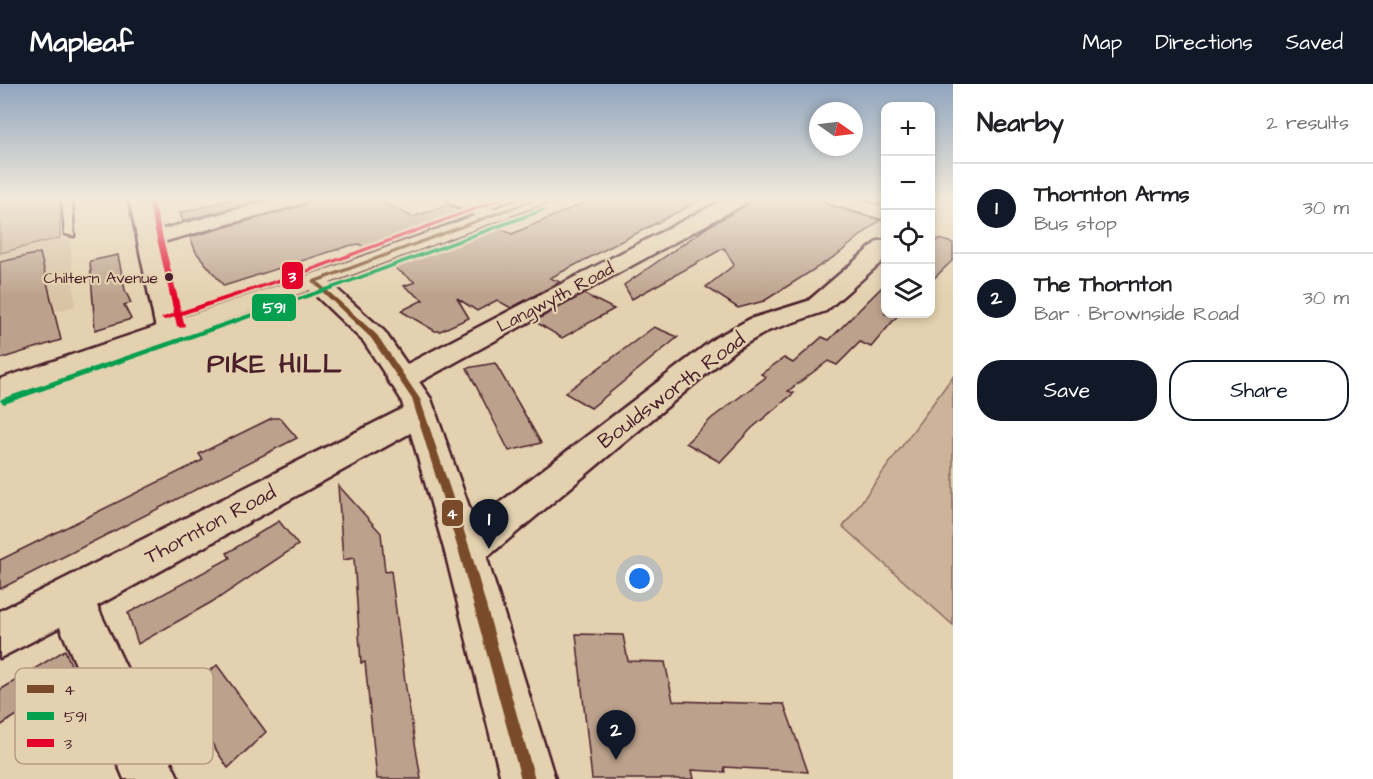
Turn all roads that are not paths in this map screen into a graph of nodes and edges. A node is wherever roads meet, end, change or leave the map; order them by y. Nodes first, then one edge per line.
1 (146, 231) edge
2 (179, 231) edge
3 (452, 231) edge
4 (679, 231) edge
5 (148, 240) junction
6 (881, 249) edge
7 (314, 281) junction
8 (169, 329) junction
9 (402, 379) junction
10 (0, 390) edge
11 (421, 413) junction
12 (465, 552) junction
13 (70, 598) junction
14 (0, 635) edge
15 (102, 668) edge
16 (145, 764) edge
17 (152, 779) edge
18 (528, 779) edge

1 - 5 street
2 - 5 street
3 - 7 street
4 - 9 street, Langwyth Road
5 - 8 street
6 - 12 street, Bouldsworth Road
7 - 8 street
7 - 9 street
8 - 10 street
9 - 11 street
11 - 12 street
11 - 13 street, Thornton Road
12 - 18 street
13 - 14 street, Thornton Road
13 - 15 street
16 - 17 street

